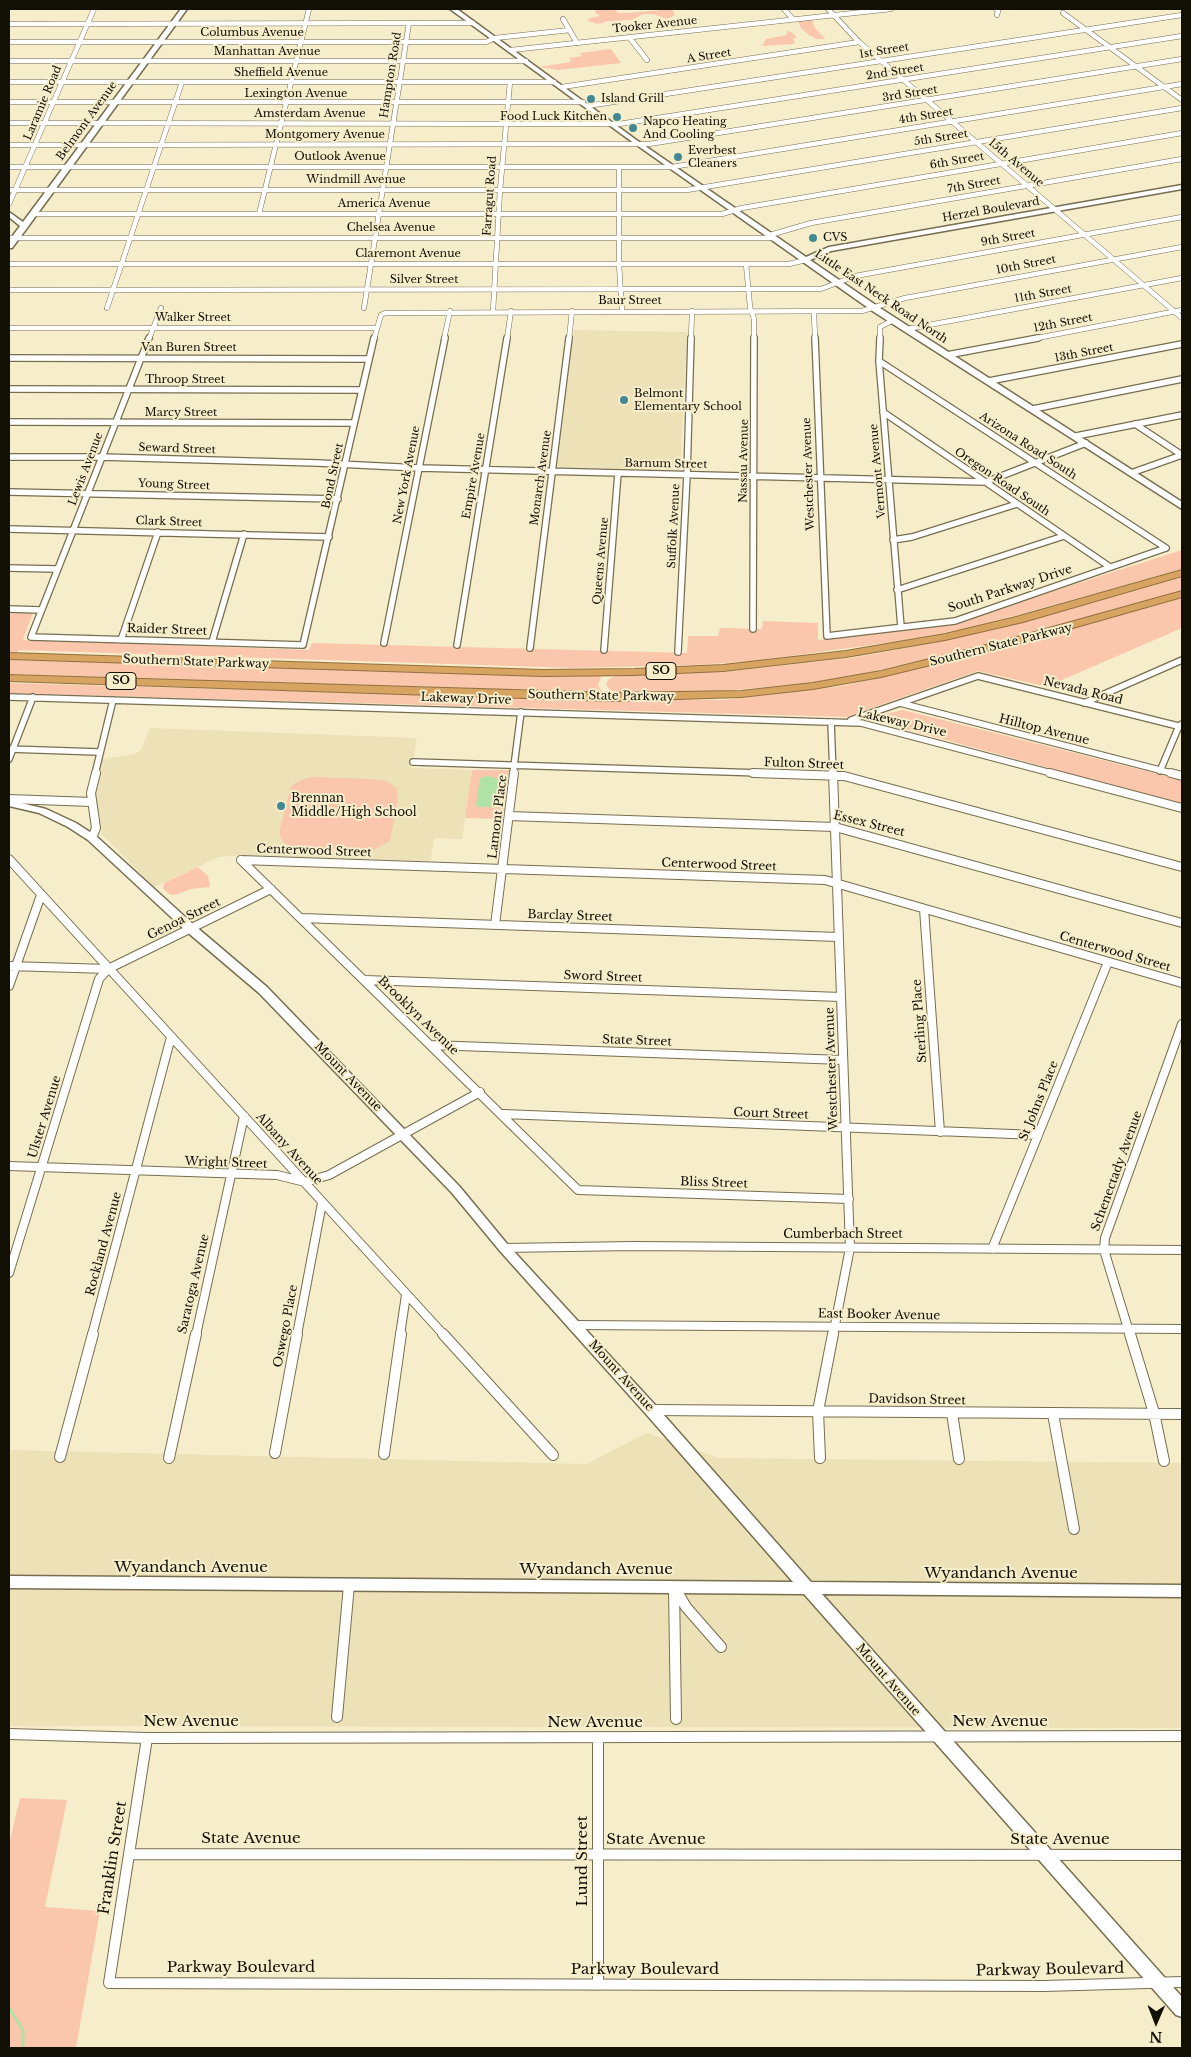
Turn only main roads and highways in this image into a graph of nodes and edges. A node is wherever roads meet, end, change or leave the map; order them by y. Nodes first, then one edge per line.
1 (1182, 573) edge
2 (1182, 594) edge
3 (9, 655) edge
4 (9, 679) edge

1 - 3 highway, Southern State Parkway / SO
2 - 4 highway, Southern State Parkway / SO

